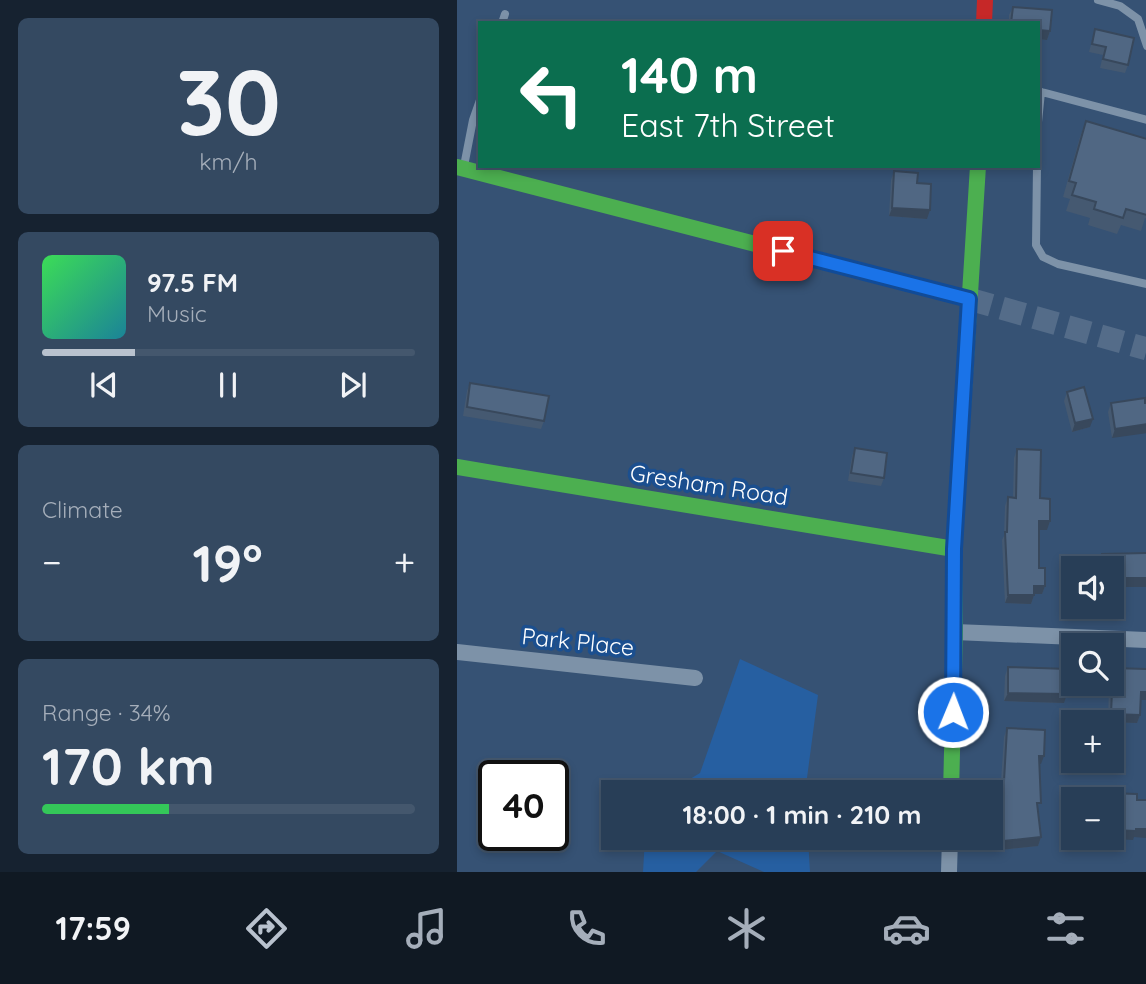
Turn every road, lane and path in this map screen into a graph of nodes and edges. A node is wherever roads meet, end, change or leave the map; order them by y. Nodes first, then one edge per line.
1 (985, 0) edge
2 (1099, 0) edge
3 (984, 21) edge
4 (1146, 47) edge
5 (1040, 92) edge
6 (478, 106) edge
7 (1146, 120) edge
8 (460, 168) edge
9 (978, 168) edge
10 (1037, 168) edge
11 (1146, 284) edge
12 (969, 299) junction
13 (457, 467) edge
14 (954, 549) junction
15 (955, 632) junction
16 (1146, 640) edge
17 (457, 652) edge
18 (694, 678) dead end
19 (951, 780) edge
20 (950, 850) edge
21 (949, 872) edge

1 - 3 street
2 - 4 lane
5 - 7 lane
6 - 8 lane
8 - 12 street
9 - 12 street
10 - 11 lane
12 - 14 street
13 - 14 street, Gresham Road
14 - 15 street
15 - 16 street
15 - 19 street
17 - 18 street, Park Place
20 - 21 street

